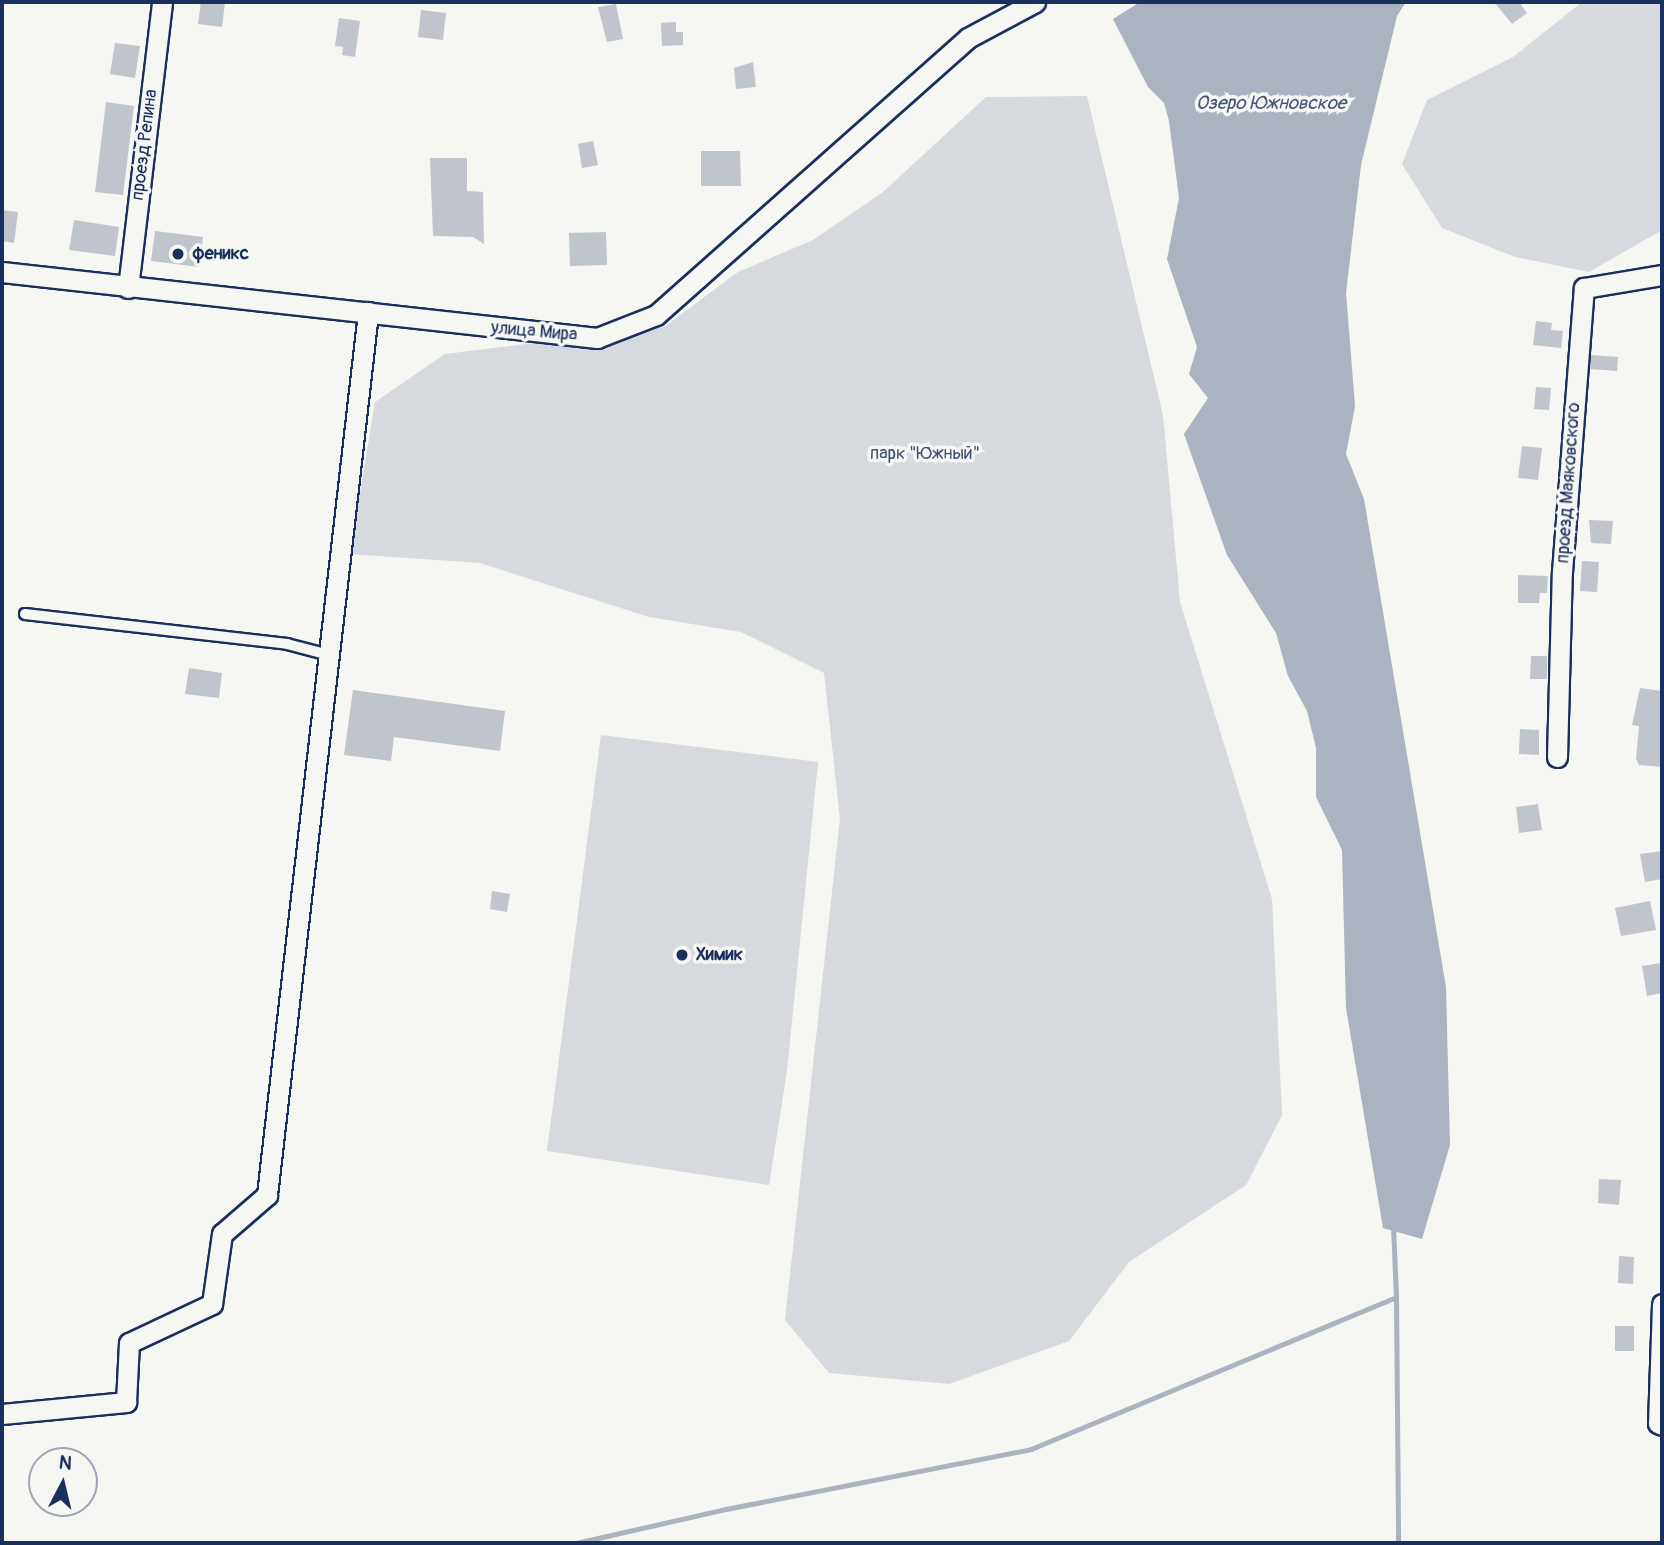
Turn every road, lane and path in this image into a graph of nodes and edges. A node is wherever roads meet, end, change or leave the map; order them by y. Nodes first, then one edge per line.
1 (162, 2) edge
2 (1035, 2) edge
3 (2, 272) edge
4 (1662, 275) edge
5 (128, 288) junction
6 (368, 313) junction
7 (25, 614) dead end
8 (329, 655) junction
9 (1557, 757) dead end
10 (1662, 1304) edge
11 (2, 1414) edge
12 (1660, 1424) edge

1 - 5 street, проезд Репина
2 - 6 street, улица Мира
3 - 5 street, улица Мира
4 - 9 street, проезд Маяковского
5 - 6 street, улица Мира
6 - 8 street
7 - 8 lane
8 - 11 street
10 - 12 street

